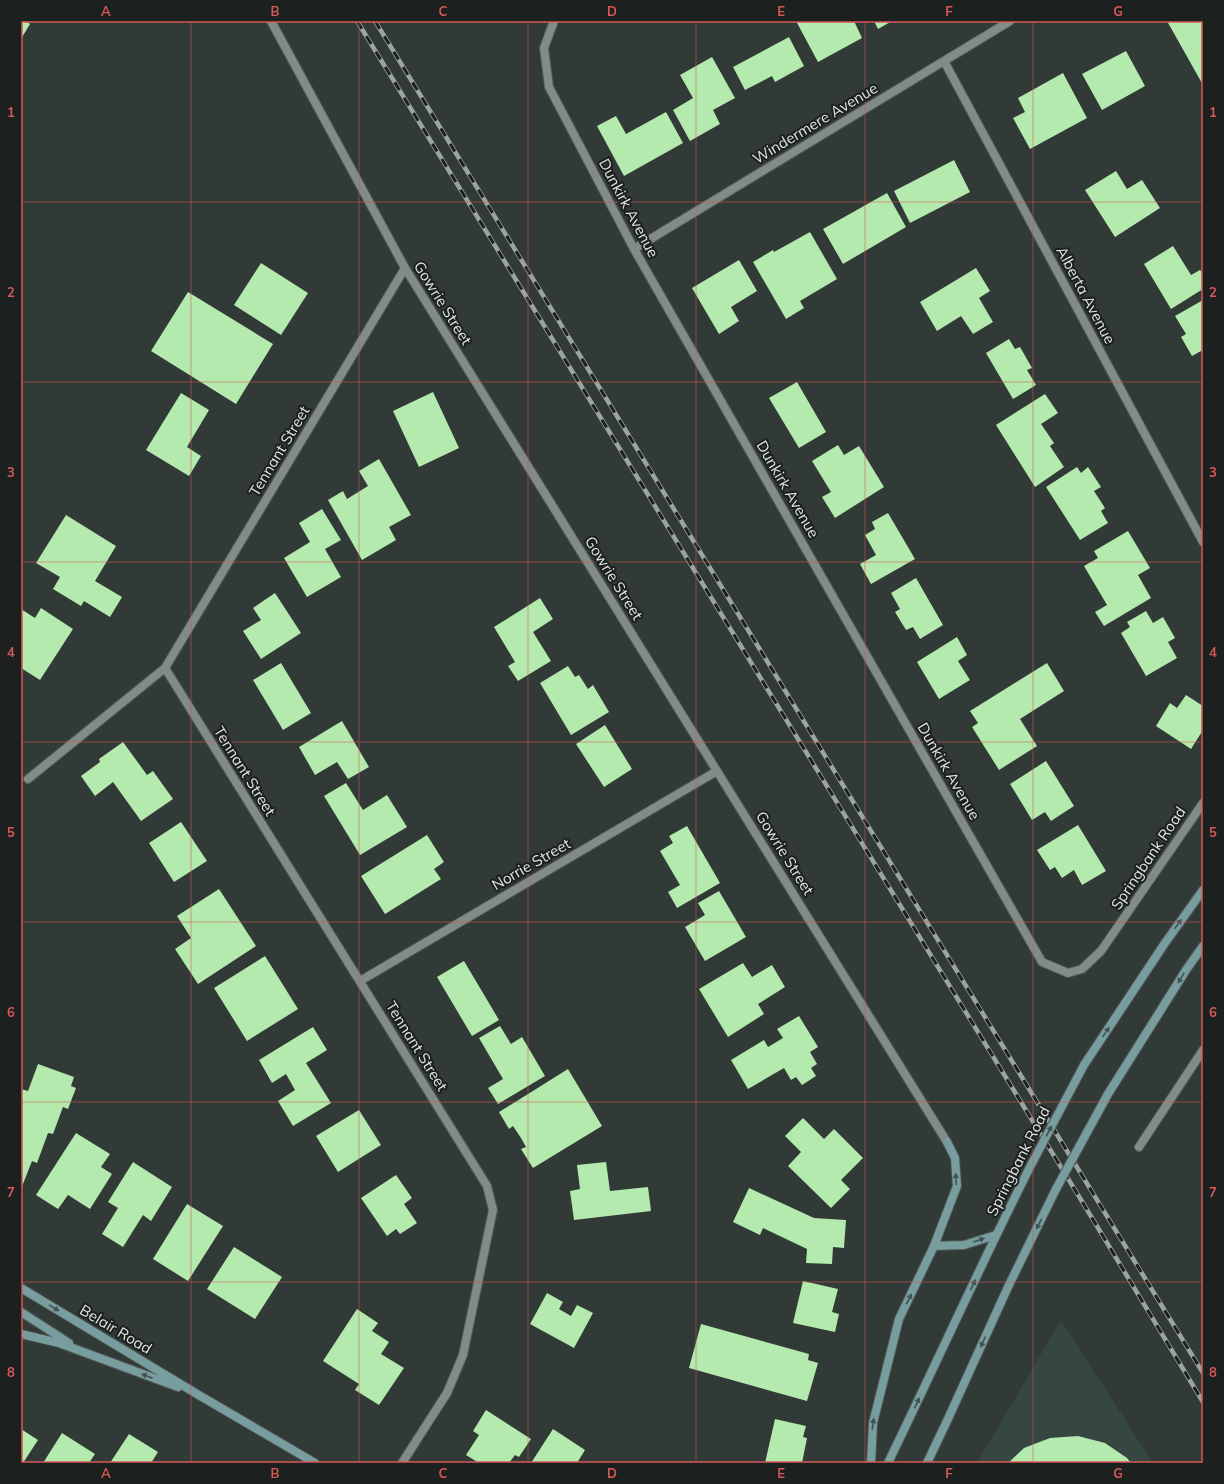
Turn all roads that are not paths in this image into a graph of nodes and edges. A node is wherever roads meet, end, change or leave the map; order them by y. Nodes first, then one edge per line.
1 (271, 21) edge
2 (554, 21) edge
3 (1010, 21) edge
4 (944, 61) junction
5 (634, 249) junction
6 (405, 268) junction
7 (1203, 542) edge
8 (165, 668) junction
9 (717, 771) junction
10 (28, 779) dead end
11 (1203, 803) edge
12 (1203, 890) edge
13 (1203, 946) edge
14 (1042, 962) joint
15 (360, 981) junction
16 (1203, 1050) edge
17 (947, 1142) joint
18 (1139, 1147) dead end
19 (996, 1235) junction
20 (934, 1246) junction
21 (21, 1288) edge
22 (21, 1312) edge
23 (21, 1334) edge
24 (80, 1350) junction
25 (197, 1394) junction
26 (311, 1462) edge
27 (402, 1463) edge
28 (871, 1463) edge
29 (888, 1463) edge
30 (927, 1463) edge

1 - 6 street, Gowrie Street
2 - 5 street, Dunkirk Avenue
3 - 4 street, Windermere Avenue
4 - 5 street, Windermere Avenue
4 - 7 street, Alberta Avenue
5 - 14 street, Dunkirk Avenue
6 - 8 street, Tennant Street
6 - 9 street, Gowrie Street
8 - 10 street, Tennant Street
8 - 15 street, Tennant Street
9 - 15 street, Norrie Street
9 - 17 street, Gowrie Street
11 - 14 street, Springbank Road
19 -> 12 main road, Springbank Road, bridge
13 -> 30 main road, bridge
15 - 27 street, Tennant Street
16 - 18 street
20 -> 17 main road
20 -> 19 main road
29 -> 19 main road, Springbank Road
28 -> 20 main road
21 -> 25 main road, Belair Road
22 - 24 main road
23 - 24 main road, Belair Road
25 -> 24 main road, Belair Road
25 - 26 main road, Belair Road

